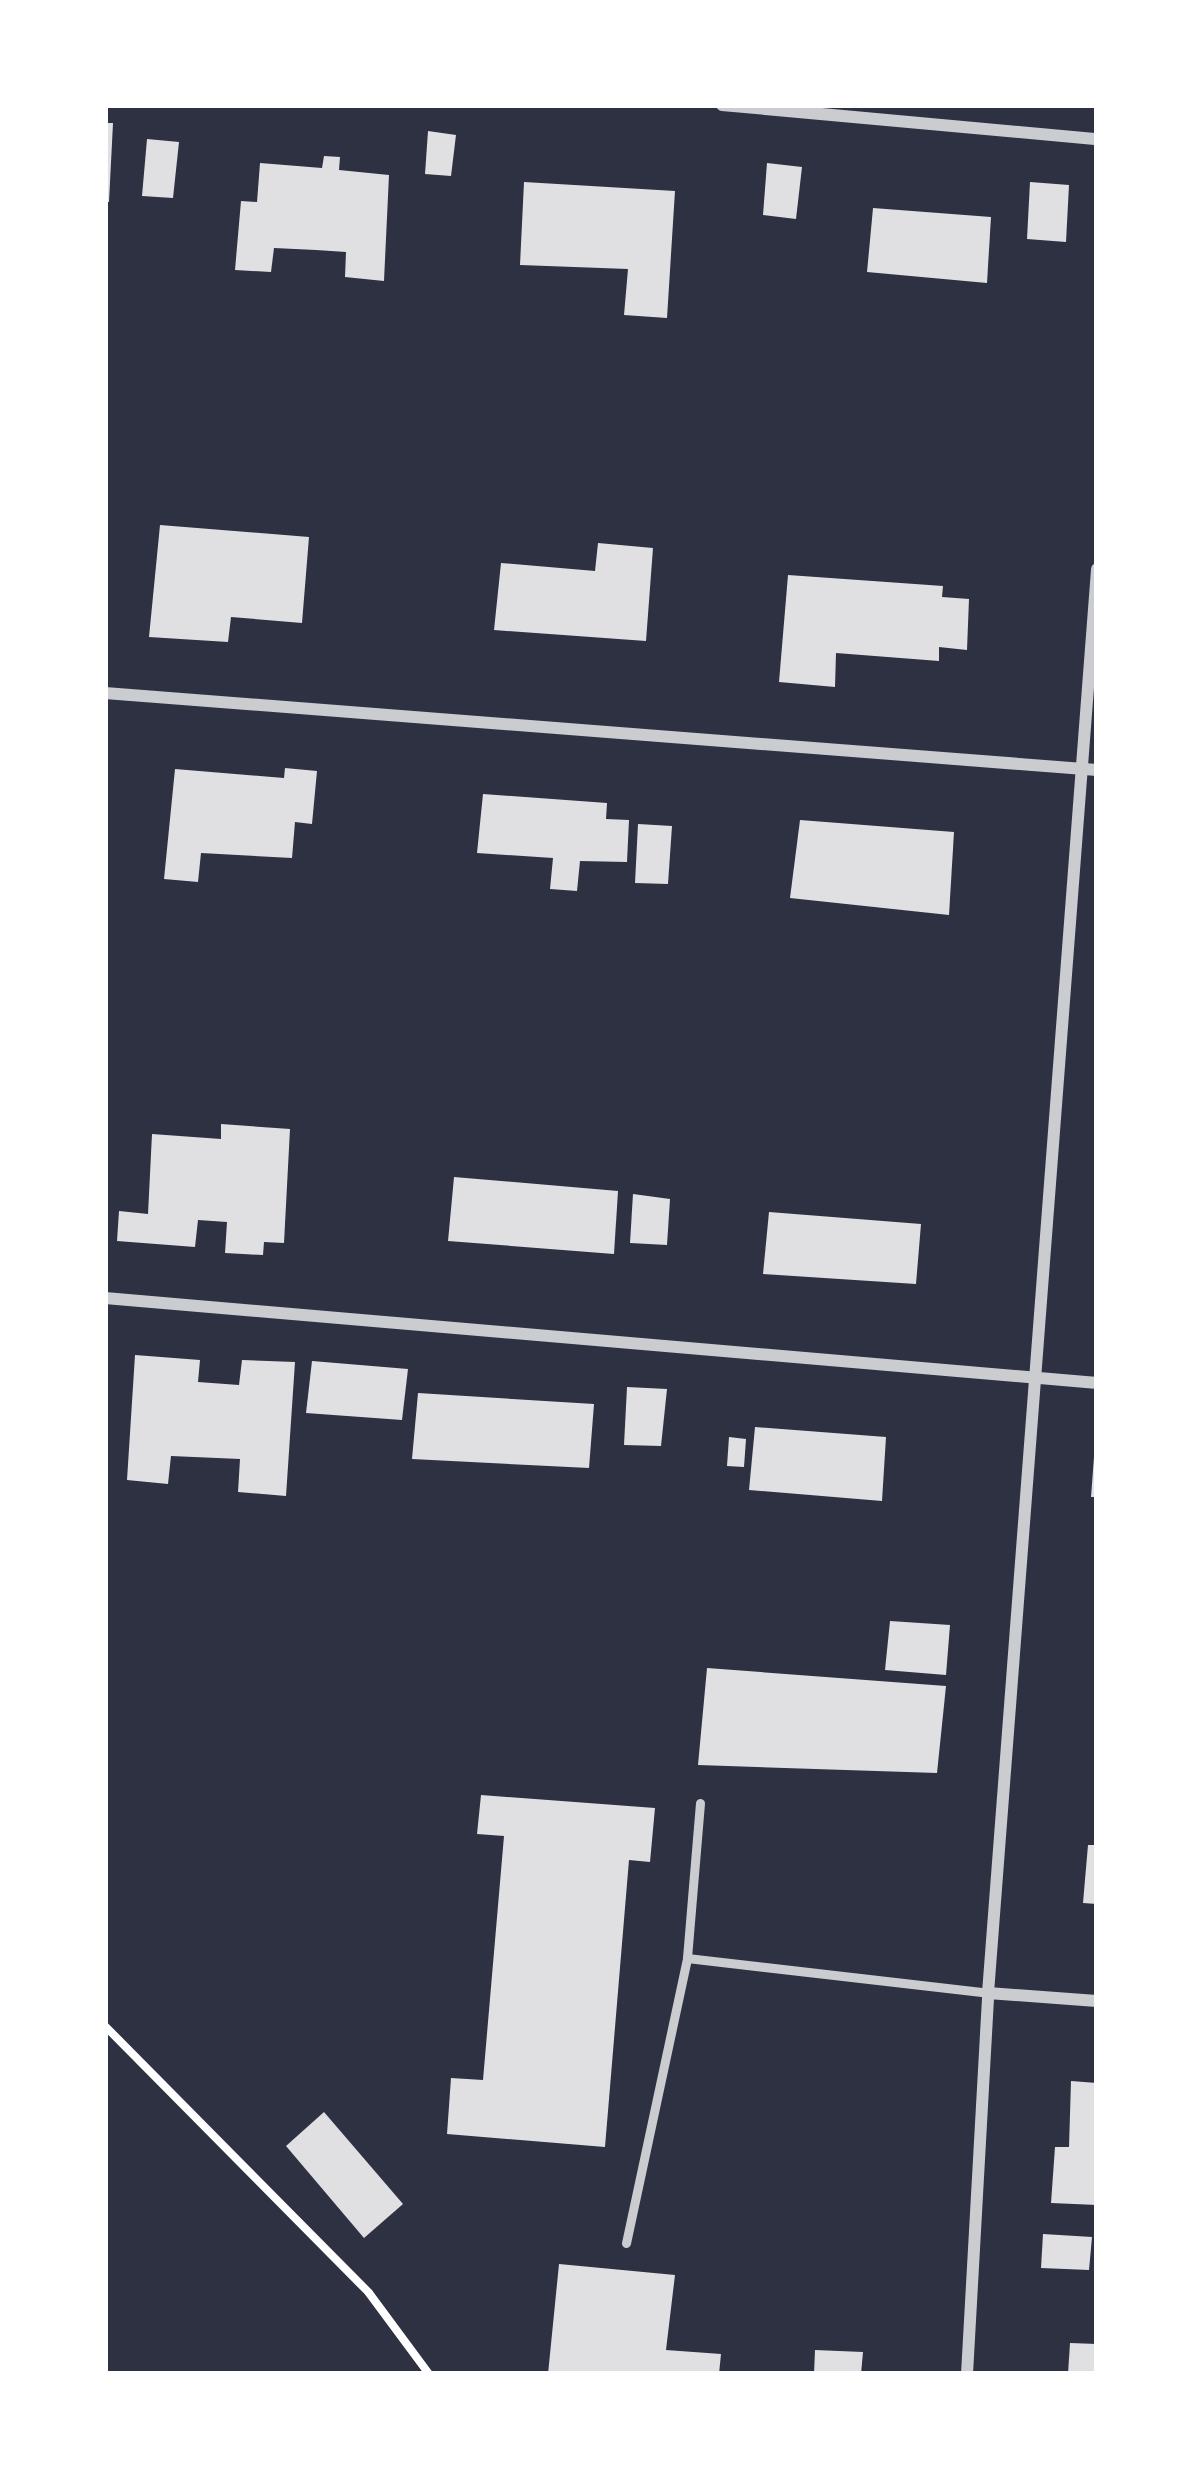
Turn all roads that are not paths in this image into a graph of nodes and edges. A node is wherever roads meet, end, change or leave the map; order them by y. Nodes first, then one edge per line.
1 (722, 105) edge
2 (1097, 139) edge
3 (1097, 569) edge
4 (105, 693) edge
5 (1082, 770) junction
6 (1097, 770) edge
7 (105, 1298) edge
8 (1040, 1380) junction
9 (1097, 1383) edge
10 (700, 1803) dead end
11 (686, 1958) junction
12 (988, 1993) junction
13 (1097, 2001) edge
14 (626, 2243) dead end
15 (967, 2374) edge

1 - 2 street
3 - 5 street
4 - 5 street
5 - 6 street
5 - 8 street
7 - 8 street
8 - 9 street
8 - 12 street
10 - 11 lane
11 - 12 lane
11 - 14 lane
12 - 13 street
12 - 15 street

